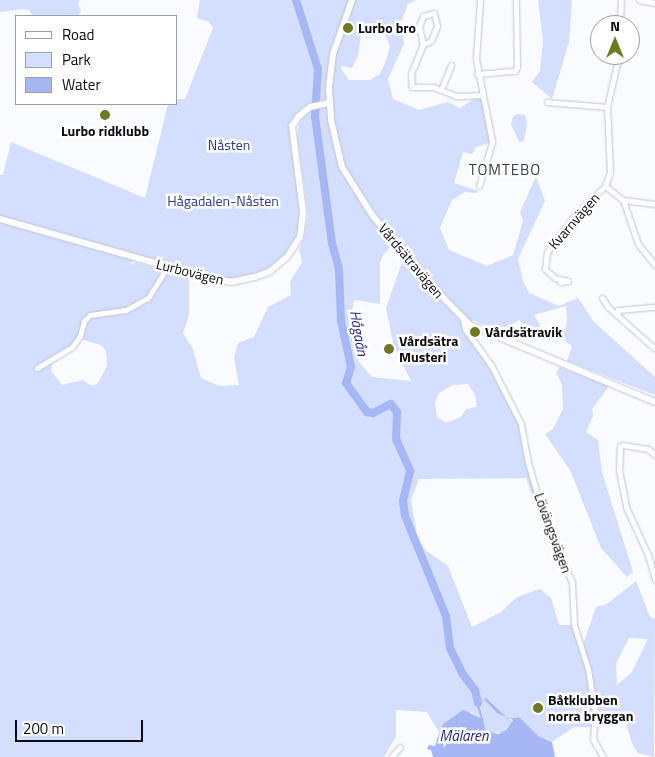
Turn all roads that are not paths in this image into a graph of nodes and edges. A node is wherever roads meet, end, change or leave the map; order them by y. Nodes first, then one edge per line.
1 (352, 0) edge
2 (480, 0) edge
3 (516, 0) edge
4 (621, 0) edge
5 (639, 0) edge
6 (655, 3) edge
7 (620, 15) edge
8 (423, 44) junction
9 (451, 65) dead end
10 (616, 65) edge
11 (478, 74) junction
12 (440, 90) junction
13 (481, 95) junction
14 (547, 102) dead end
15 (329, 103) junction
16 (606, 107) junction
17 (479, 186) dead end
18 (605, 186) junction
19 (623, 200) junction
20 (655, 204) edge
21 (0, 219) edge
22 (655, 265) edge
23 (167, 267) junction
24 (558, 279) dead end
25 (602, 298) dead end
26 (655, 307) edge
27 (618, 314) junction
28 (463, 319) junction
29 (655, 349) edge
30 (37, 368) dead end
31 (655, 402) edge
32 (655, 456) edge
33 (655, 580) edge
34 (400, 747) dead end
35 (391, 757) edge
36 (603, 757) edge

1 - 15 street, Vårdsätravägen
2 - 11 street
3 - 11 street
4 - 7 street
5 - 6 street
8 - 8 street
8 - 12 street
9 - 12 street
10 - 16 street
11 - 13 street
12 - 13 street
13 - 17 street
14 - 16 street
15 - 23 street, Lurbovägen
15 - 28 street, Vårdsätravägen
16 - 18 street
18 - 19 street
18 - 24 street, Kvarnvägen
19 - 20 street
19 - 22 street
21 - 23 street, Lurbovägen
23 - 30 street
25 - 27 street
26 - 27 street
27 - 29 street
28 - 31 street, Vårdsätravägen
28 - 36 street, Lövängsvägen
32 - 33 street
34 - 35 street

